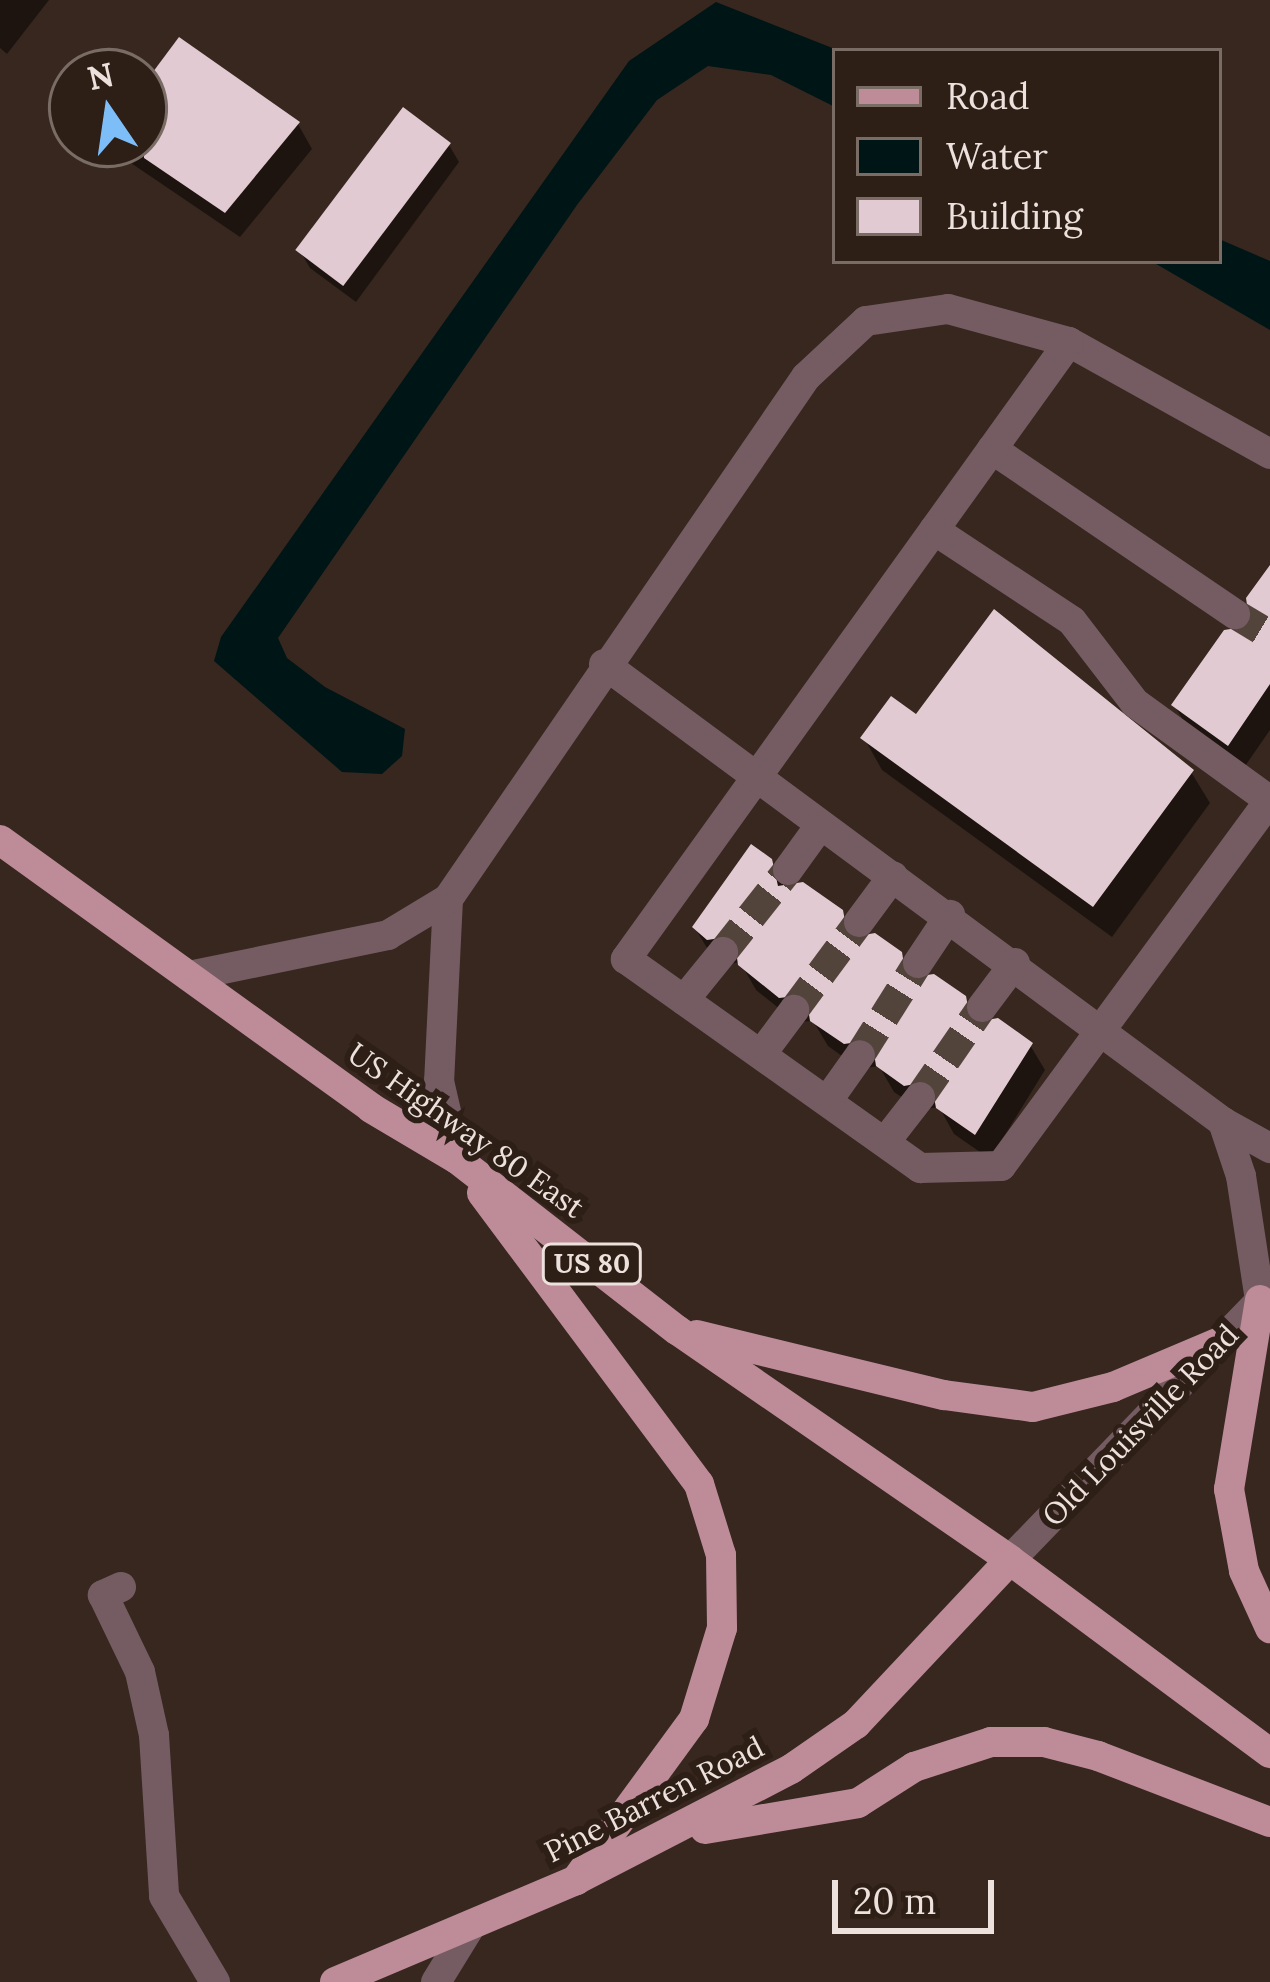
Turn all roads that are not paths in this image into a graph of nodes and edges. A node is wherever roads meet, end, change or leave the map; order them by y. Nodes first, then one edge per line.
1 (1069, 342) junction
2 (992, 449) junction
3 (1270, 454) edge
4 (934, 530) junction
5 (1235, 614) tunnel mouth
6 (604, 664) junction
7 (755, 779) junction
8 (1270, 800) edge
9 (819, 826) junction
10 (0, 840) edge
11 (788, 870) tunnel mouth
12 (893, 876) junction
13 (448, 899) junction
14 (950, 915) junction
15 (859, 922) tunnel mouth
16 (722, 952) tunnel mouth
17 (918, 963) tunnel mouth
18 (1015, 963) junction
19 (189, 976) junction
20 (684, 1000) junction
21 (982, 1007) tunnel mouth
22 (794, 1010) tunnel mouth
23 (1104, 1027) junction
24 (762, 1053) junction
25 (860, 1055) tunnel mouth
26 (920, 1096) tunnel mouth
27 (828, 1100) junction
28 (1222, 1122) junction
29 (885, 1142) junction
30 (1270, 1148) edge
31 (457, 1160) junction
32 (1265, 1296) edge
33 (677, 1330) junction
34 (1217, 1343) junction
35 (1010, 1560) junction
36 (121, 1587) dead end
37 (1270, 1628) edge
38 (1270, 1753) edge
39 (1270, 1822) edge
40 (676, 1834) junction
41 (576, 1880) junction
42 (471, 1925) junction
43 (215, 1982) edge
44 (335, 1982) edge
45 (436, 1982) edge

1 - 2 street
1 - 3 street
1 - 6 street
2 - 4 street
2 - 5 street
4 - 7 street
4 - 8 street
6 - 7 street
6 - 13 street
7 - 9 street
7 - 20 street
8 - 23 street
9 - 11 street
9 - 12 street
10 - 19 main road, US Highway 80 East / US 80
12 - 14 street
12 - 15 street
13 - 19 street
13 - 31 street
14 - 17 street
14 - 18 street
16 - 20 street
18 - 21 street
18 - 23 street
19 - 31 main road, US Highway 80 East / US 80
20 - 24 street
22 - 24 street
23 - 28 street
23 - 29 street
24 - 27 street
25 - 27 street
26 - 29 street
27 - 29 street
28 - 30 street
28 - 32 street
31 - 33 main road, US Highway 80 East / US 80
31 - 41 main road
32 - 34 street, Old Louisville Road
32 - 37 main road
33 - 34 main road
33 - 35 main road, US Highway 80 East / US 80
34 - 35 street, Old Louisville Road
35 - 38 main road, US Highway 80 East / US 80
35 - 40 main road, Pine Barren Road
36 - 43 street
39 - 40 main road
40 - 41 main road, Pine Barren Road
41 - 42 main road, Pine Barren Road
42 - 44 main road, Pine Barren Road
42 - 45 street

